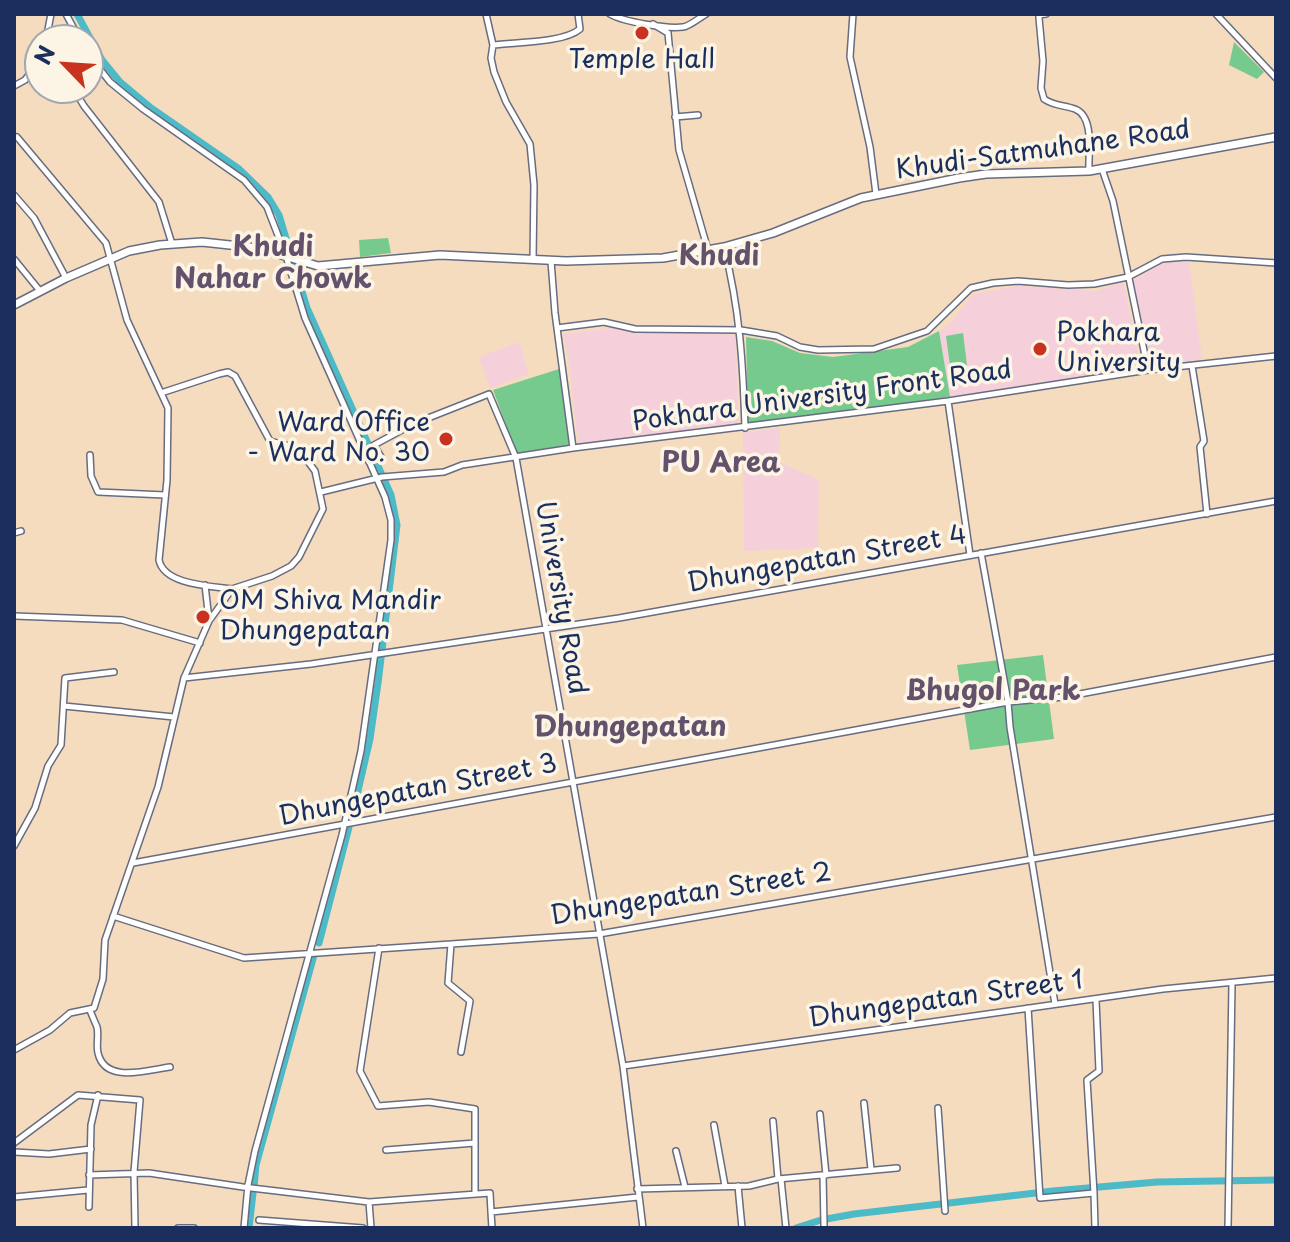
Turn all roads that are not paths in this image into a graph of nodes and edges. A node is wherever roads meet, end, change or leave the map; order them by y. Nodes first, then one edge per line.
1 (486, 14) edge
2 (578, 14) edge
3 (610, 14) edge
4 (706, 14) edge
5 (853, 14) edge
6 (1040, 14) edge
7 (1216, 14) edge
8 (653, 24) junction
9 (678, 26) junction
10 (668, 33) junction
11 (493, 45) junction
12 (104, 74) edge
13 (1276, 78) edge
14 (83, 104) edge
15 (698, 115) dead end
16 (675, 117) junction
17 (17, 137) dead end
18 (1276, 137) edge
19 (1102, 169) junction
20 (1089, 171) junction
21 (876, 194) junction
22 (14, 195) edge
23 (172, 244) junction
24 (724, 247) junction
25 (708, 250) junction
26 (287, 256) junction
27 (14, 259) edge
28 (111, 259) junction
29 (533, 260) junction
30 (551, 261) junction
31 (1276, 263) edge
32 (1128, 277) junction
33 (66, 278) junction
34 (40, 291) junction
35 (14, 305) edge
36 (557, 328) junction
37 (741, 330) junction
38 (1276, 356) edge
39 (1192, 365) junction
40 (1148, 370) junction
41 (161, 393) junction
42 (948, 401) junction
43 (745, 428) junction
44 (573, 448) junction
45 (90, 455) dead end
46 (516, 458) junction
47 (369, 462) junction
48 (376, 479) junction
49 (321, 492) junction
50 (165, 495) junction
51 (1276, 501) edge
52 (1207, 514) junction
53 (981, 553) junction
54 (970, 555) junction
55 (205, 585) junction
56 (232, 589) junction
57 (14, 616) edge
58 (209, 621) junction
59 (545, 630) junction
60 (200, 643) junction
61 (380, 653) junction
62 (1276, 657) edge
63 (114, 672) dead end
64 (184, 678) junction
65 (1008, 702) junction
66 (64, 706) junction
67 (174, 717) junction
68 (571, 782) junction
69 (1276, 817) edge
70 (344, 824) junction
71 (14, 846) edge
72 (1031, 861) junction
73 (133, 863) junction
74 (113, 916) junction
75 (599, 934) junction
76 (451, 944) junction
77 (379, 948) junction
78 (309, 953) junction
79 (1276, 978) edge
80 (1232, 984) junction
81 (1096, 1000) junction
82 (1055, 1004) junction
83 (1028, 1008) junction
84 (90, 1010) junction
85 (14, 1050) edge
86 (461, 1052) dead end
87 (623, 1066) junction
88 (170, 1067) dead end
89 (98, 1095) junction
90 (864, 1103) dead end
91 (938, 1108) dead end
92 (820, 1114) dead end
93 (773, 1121) dead end
94 (714, 1125) dead end
95 (14, 1143) edge
96 (475, 1143) junction
97 (91, 1149) junction
98 (386, 1150) dead end
99 (676, 1151) dead end
100 (14, 1152) edge
101 (897, 1168) dead end
102 (871, 1169) junction
103 (134, 1172) junction
104 (89, 1175) junction
105 (824, 1175) junction
106 (779, 1179) junction
107 (725, 1186) junction
108 (738, 1186) junction
109 (685, 1187) junction
110 (247, 1188) junction
111 (637, 1189) junction
112 (88, 1190) junction
113 (1094, 1193) junction
114 (475, 1194) junction
115 (14, 1197) edge
116 (638, 1197) junction
117 (369, 1202) junction
118 (89, 1207) dead end
119 (945, 1211) dead end
120 (491, 1212) junction
121 (259, 1220) dead end
122 (824, 1225) dead end
123 (135, 1228) edge
124 (178, 1228) edge
125 (194, 1228) edge
126 (244, 1228) edge
127 (363, 1228) edge
128 (371, 1228) edge
129 (492, 1228) edge
130 (643, 1228) edge
131 (742, 1228) edge
132 (786, 1228) edge
133 (1095, 1228) edge
134 (1228, 1228) edge

1 - 11 street
2 - 11 street
3 - 8 street
4 - 9 street
5 - 21 street
6 - 20 street
7 - 13 street
8 - 9 street
8 - 10 street
9 - 10 street
10 - 16 street
11 - 29 street
12 - 26 street
14 - 23 street
15 - 16 street
16 - 25 street
17 - 28 street
18 - 19 main road, Khudi-Satmuhane Road
19 - 20 main road, Khudi-Satmuhane Road
19 - 32 street
20 - 21 main road, Khudi-Satmuhane Road
21 - 24 main road, Khudi-Satmuhane Road
22 - 33 street
23 - 26 main road, Khudi-Satmuhane Road
23 - 28 main road, Khudi-Satmuhane Road
24 - 25 main road, Khudi-Satmuhane Road
24 - 37 street
25 - 30 main road, Khudi-Satmuhane Road
26 - 29 main road, Khudi-Satmuhane Road
26 - 47 street
27 - 34 street
28 - 33 main road, Khudi-Satmuhane Road
28 - 41 street
29 - 30 main road, Khudi-Satmuhane Road
30 - 36 street
31 - 32 street
32 - 37 street
32 - 40 street
33 - 34 main road, Khudi-Satmuhane Road
34 - 35 main road, Khudi-Satmuhane Road
36 - 37 street
36 - 44 street
37 - 43 street
38 - 39 street, Pokhara University Front Road
39 - 40 street, Pokhara University Front Road
39 - 52 street
40 - 42 street, Pokhara University Front Road
41 - 49 street
41 - 50 street
42 - 43 street, Pokhara University Front Road
42 - 54 street
43 - 44 street, Pokhara University Front Road
44 - 46 street, Pokhara University Front Road
45 - 50 street
46 - 47 street, University Road
46 - 48 street, Pokhara University Front Road
46 - 59 street, University Road
47 - 48 street
48 - 49 street, Pokhara University Front Road
48 - 61 street
49 - 56 street
50 - 55 street
51 - 52 street, Dhungepatan Street 4
52 - 53 street, Dhungepatan Street 4
53 - 54 street, Dhungepatan Street 4
53 - 65 street
54 - 59 street, Dhungepatan Street 4
55 - 56 street
55 - 58 street
56 - 58 street
57 - 60 street
58 - 60 street
59 - 61 street, Dhungepatan Street 4
59 - 68 street, University Road
60 - 64 street
61 - 64 street, Dhungepatan Street 4
61 - 70 street
62 - 65 street, Dhungepatan Street 3
63 - 66 street
64 - 67 street
65 - 68 street, Dhungepatan Street 3
65 - 72 street
66 - 67 street
66 - 71 street
67 - 73 street
68 - 70 street, Dhungepatan Street 3
68 - 75 street, University Road
69 - 72 street, Dhungepatan Street 2
70 - 73 street, Dhungepatan Street 3
70 - 78 street
72 - 75 street, Dhungepatan Street 2
72 - 82 street
73 - 74 street
74 - 78 street, Dhungepatan Street 2
74 - 84 street
75 - 76 street, Dhungepatan Street 2
75 - 87 street, University Road
76 - 77 street, Dhungepatan Street 2
76 - 86 street
77 - 78 street, Dhungepatan Street 2
77 - 96 street
78 - 110 street
79 - 80 street, Dhungepatan Street 1
80 - 81 street, Dhungepatan Street 1
80 - 134 street
81 - 82 street, Dhungepatan Street 1
81 - 113 street
82 - 83 street, Dhungepatan Street 1
83 - 87 street, Dhungepatan Street 1
83 - 113 street
84 - 85 street
84 - 88 street
87 - 111 street, University Road
89 - 95 street
89 - 97 street
89 - 103 street
90 - 102 street
91 - 119 street
92 - 105 street
93 - 106 street
94 - 107 street
96 - 98 street
96 - 114 street
97 - 100 street
97 - 104 street
99 - 109 street
101 - 102 street
102 - 105 street
103 - 104 street
103 - 110 street
103 - 123 street
104 - 112 street
105 - 106 street
105 - 122 street
106 - 108 street
106 - 132 street
107 - 108 street
107 - 109 street
108 - 131 street
109 - 111 street
110 - 117 street
110 - 126 street
111 - 116 street
112 - 115 street
112 - 118 street
113 - 133 street
114 - 117 street
114 - 120 street
116 - 120 street
116 - 130 street
117 - 128 street
120 - 129 street
121 - 127 street
124 - 125 street

